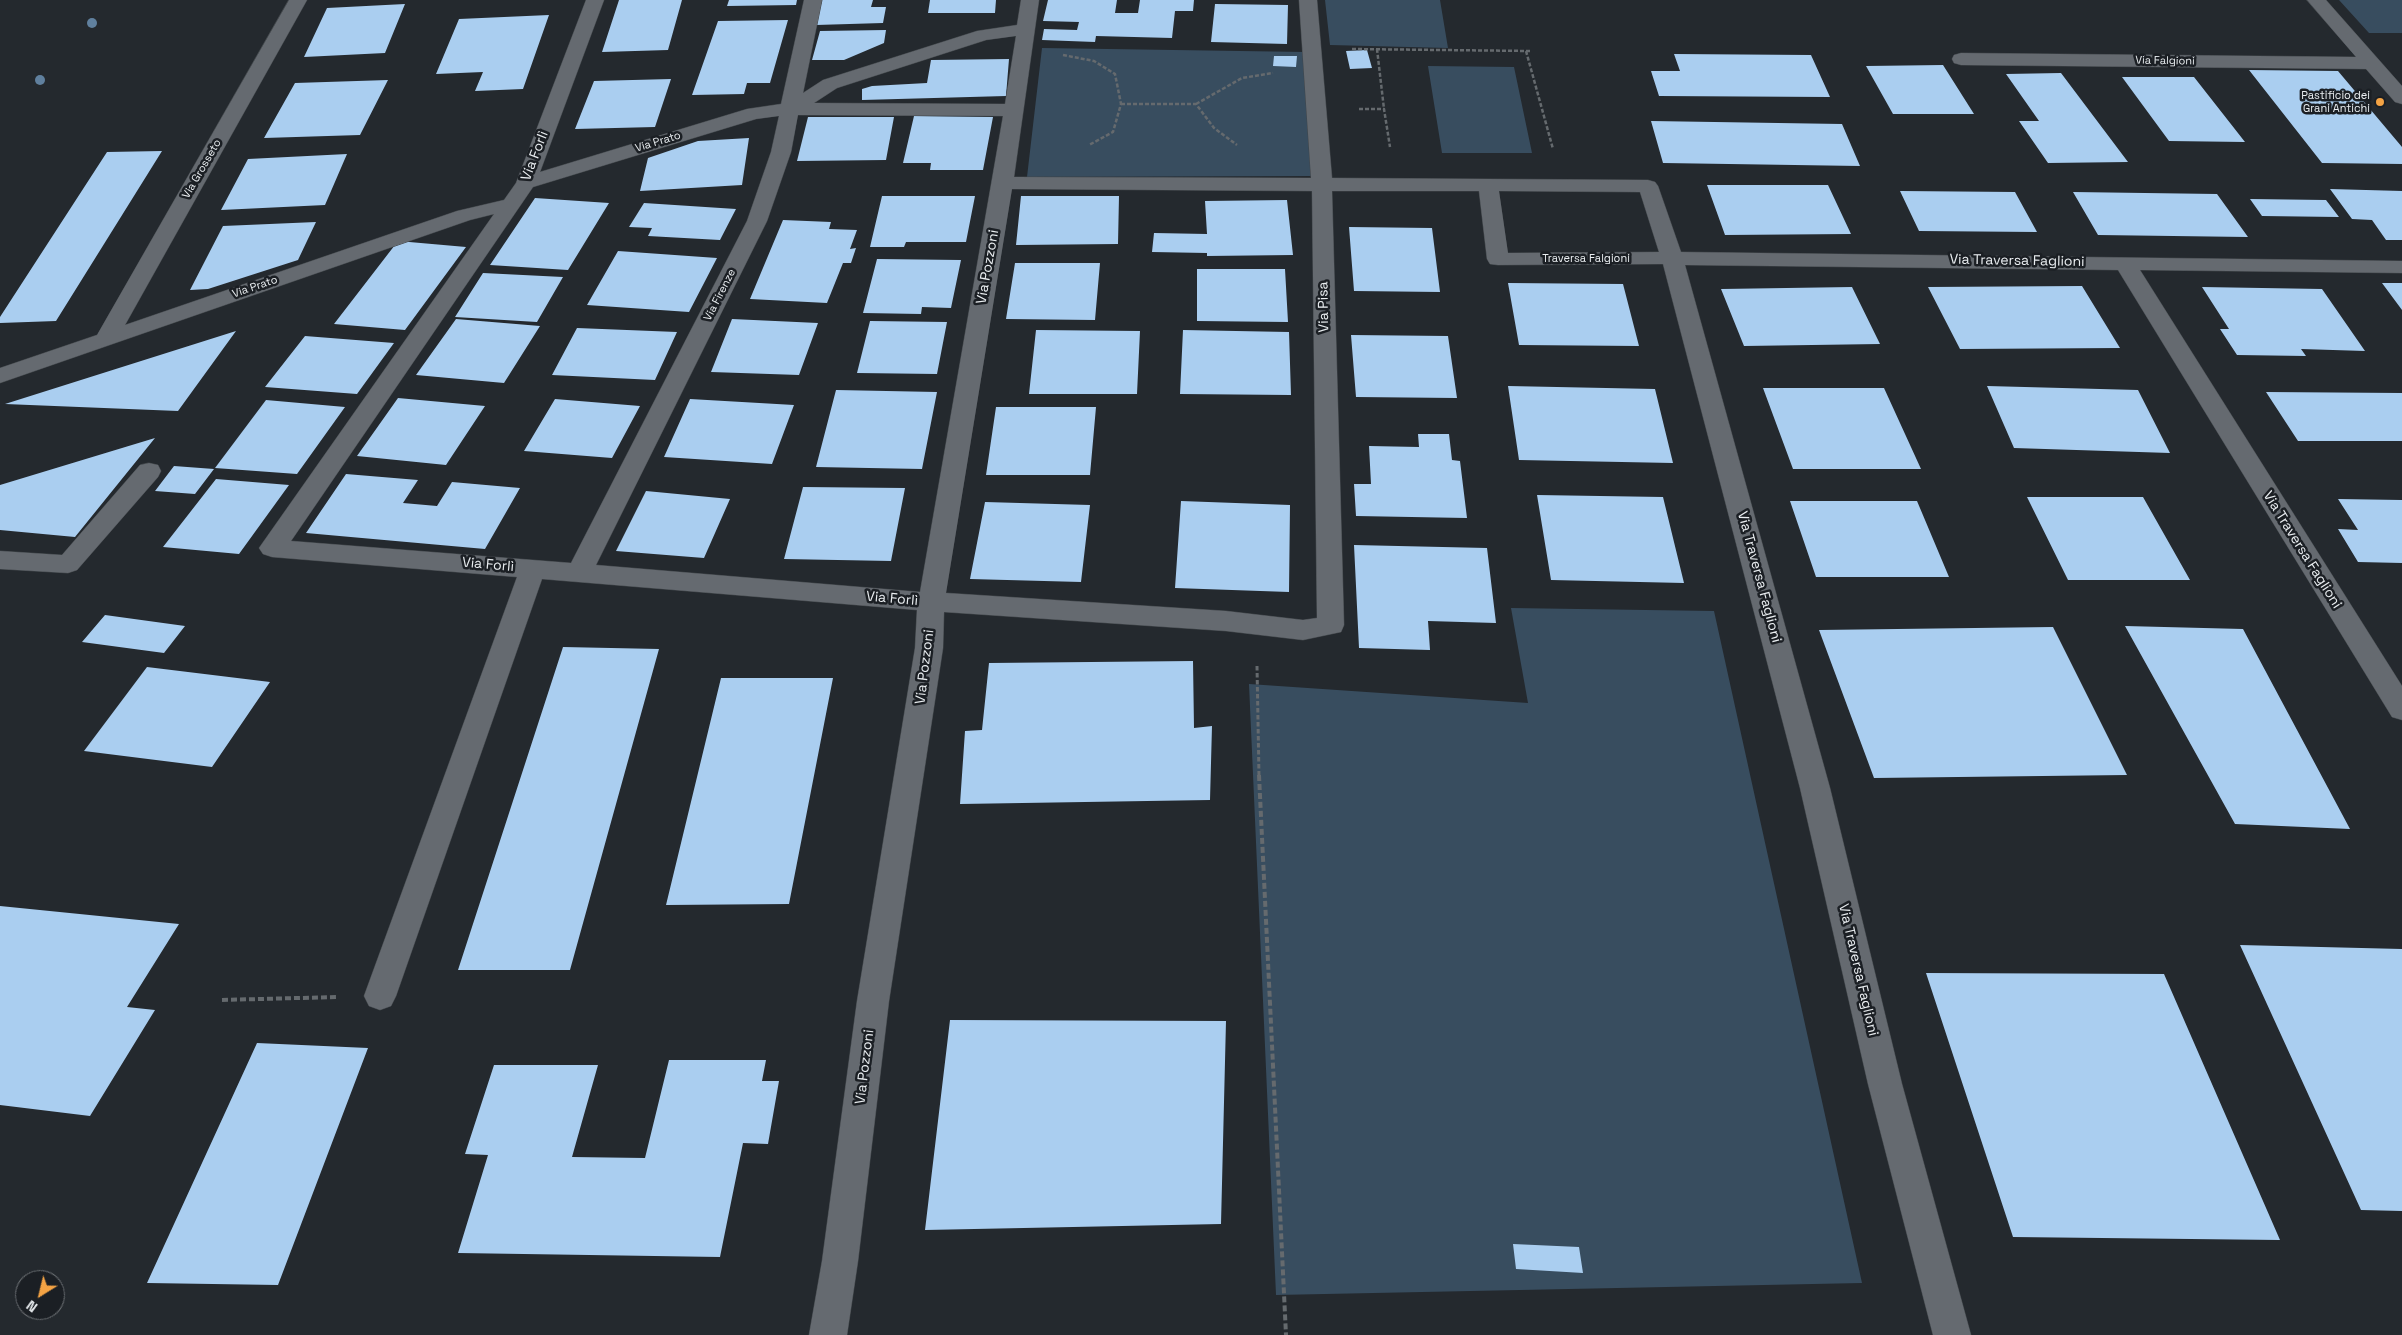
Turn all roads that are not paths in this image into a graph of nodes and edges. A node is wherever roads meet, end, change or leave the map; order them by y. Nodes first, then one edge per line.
1 (298, 0) edge
2 (594, 0) edge
3 (813, 0) edge
4 (1030, 0) edge
5 (1308, 0) edge
6 (2316, 0) edge
7 (1026, 29) junction
8 (1961, 59) dead end
9 (2370, 63) junction
10 (2402, 98) edge
11 (792, 109) junction
12 (1014, 110) junction
13 (526, 183) junction
14 (1003, 183) junction
15 (1322, 184) junction
16 (1488, 185) junction
17 (512, 204) junction
18 (1672, 258) junction
19 (2124, 262) junction
20 (2402, 267) edge
21 (106, 338) junction
22 (0, 376) edge
23 (149, 471) dead end
24 (0, 560) edge
25 (533, 569) junction
26 (580, 572) junction
27 (931, 602) junction
28 (1331, 614) joint
29 (2402, 709) edge
30 (380, 996) road end
31 (828, 1335) edge
32 (1952, 1335) edge

1 - 21 street, Via Grosseto
2 - 13 street, Via Forlì
3 - 11 street, Via Firenze
4 - 7 street, Via Pozzoni
5 - 15 street, Via Pisa
6 - 9 street
7 - 11 street, Via Prato
7 - 12 street, Via Pozzoni
8 - 9 street, Via Falgioni
9 - 10 street
11 - 12 street, Via Prato
11 - 13 street, Via Prato
11 - 26 street, Via Firenze
12 - 14 street, Via Pozzoni
13 - 17 street, Via Forlì
14 - 15 street
14 - 27 street, Via Pozzoni
15 - 16 street
15 - 28 street, Via Pisa
16 - 18 street
16 - 18 street, Traversa Falgioni
17 - 21 street, Via Prato
17 - 25 street, Via Forlì
18 - 19 street, Via Traversa Faglioni
18 - 32 street, Via Traversa Faglioni
19 - 20 street, Via Traversa Faglioni
19 - 29 street, Via Traversa Faglioni
21 - 22 street, Via Prato
23 - 24 street
25 - 26 street, Via Forlì
25 - 30 street
26 - 27 street, Via Forlì
27 - 28 street, Via Forlì
27 - 31 street, Via Pozzoni

